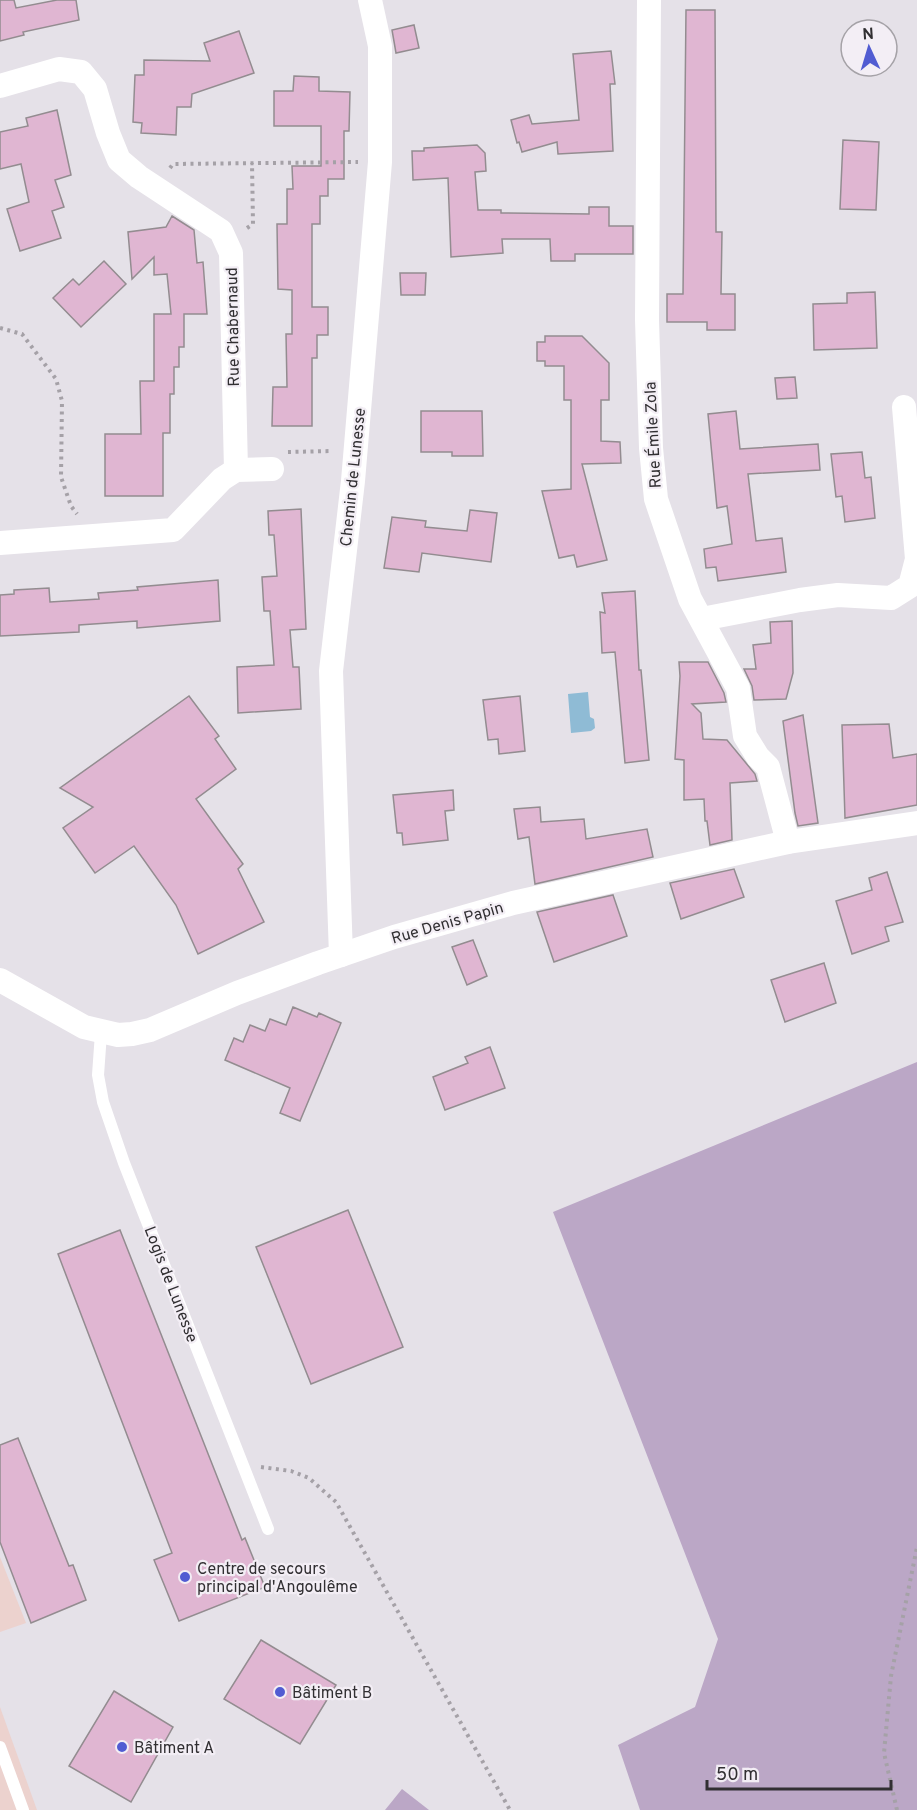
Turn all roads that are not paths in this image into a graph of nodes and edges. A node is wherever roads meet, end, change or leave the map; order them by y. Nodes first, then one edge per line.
1 (370, 0) edge
2 (649, 0) edge
3 (0, 86) edge
4 (904, 407) dead end
5 (272, 469) road end
6 (236, 470) junction
7 (0, 543) edge
8 (702, 619) junction
9 (917, 823) edge
10 (788, 842) junction
11 (341, 955) junction
12 (0, 980) edge
13 (101, 1033) junction
14 (268, 1529) dead end
15 (0, 1747) edge
16 (23, 1810) edge

1 - 11 street, Chemin de Lunesse
2 - 8 street, Rue Émile Zola
3 - 6 street, Rue Chabernaud
4 - 8 street
5 - 6 street
6 - 7 street
8 - 10 street, Rue Émile Zola
9 - 10 street, Rue Denis Papin
10 - 11 street, Rue Denis Papin
11 - 13 street, Rue Denis Papin
12 - 13 street, Rue Denis Papin
13 - 14 lane, Logis de Lunesse
15 - 16 lane

